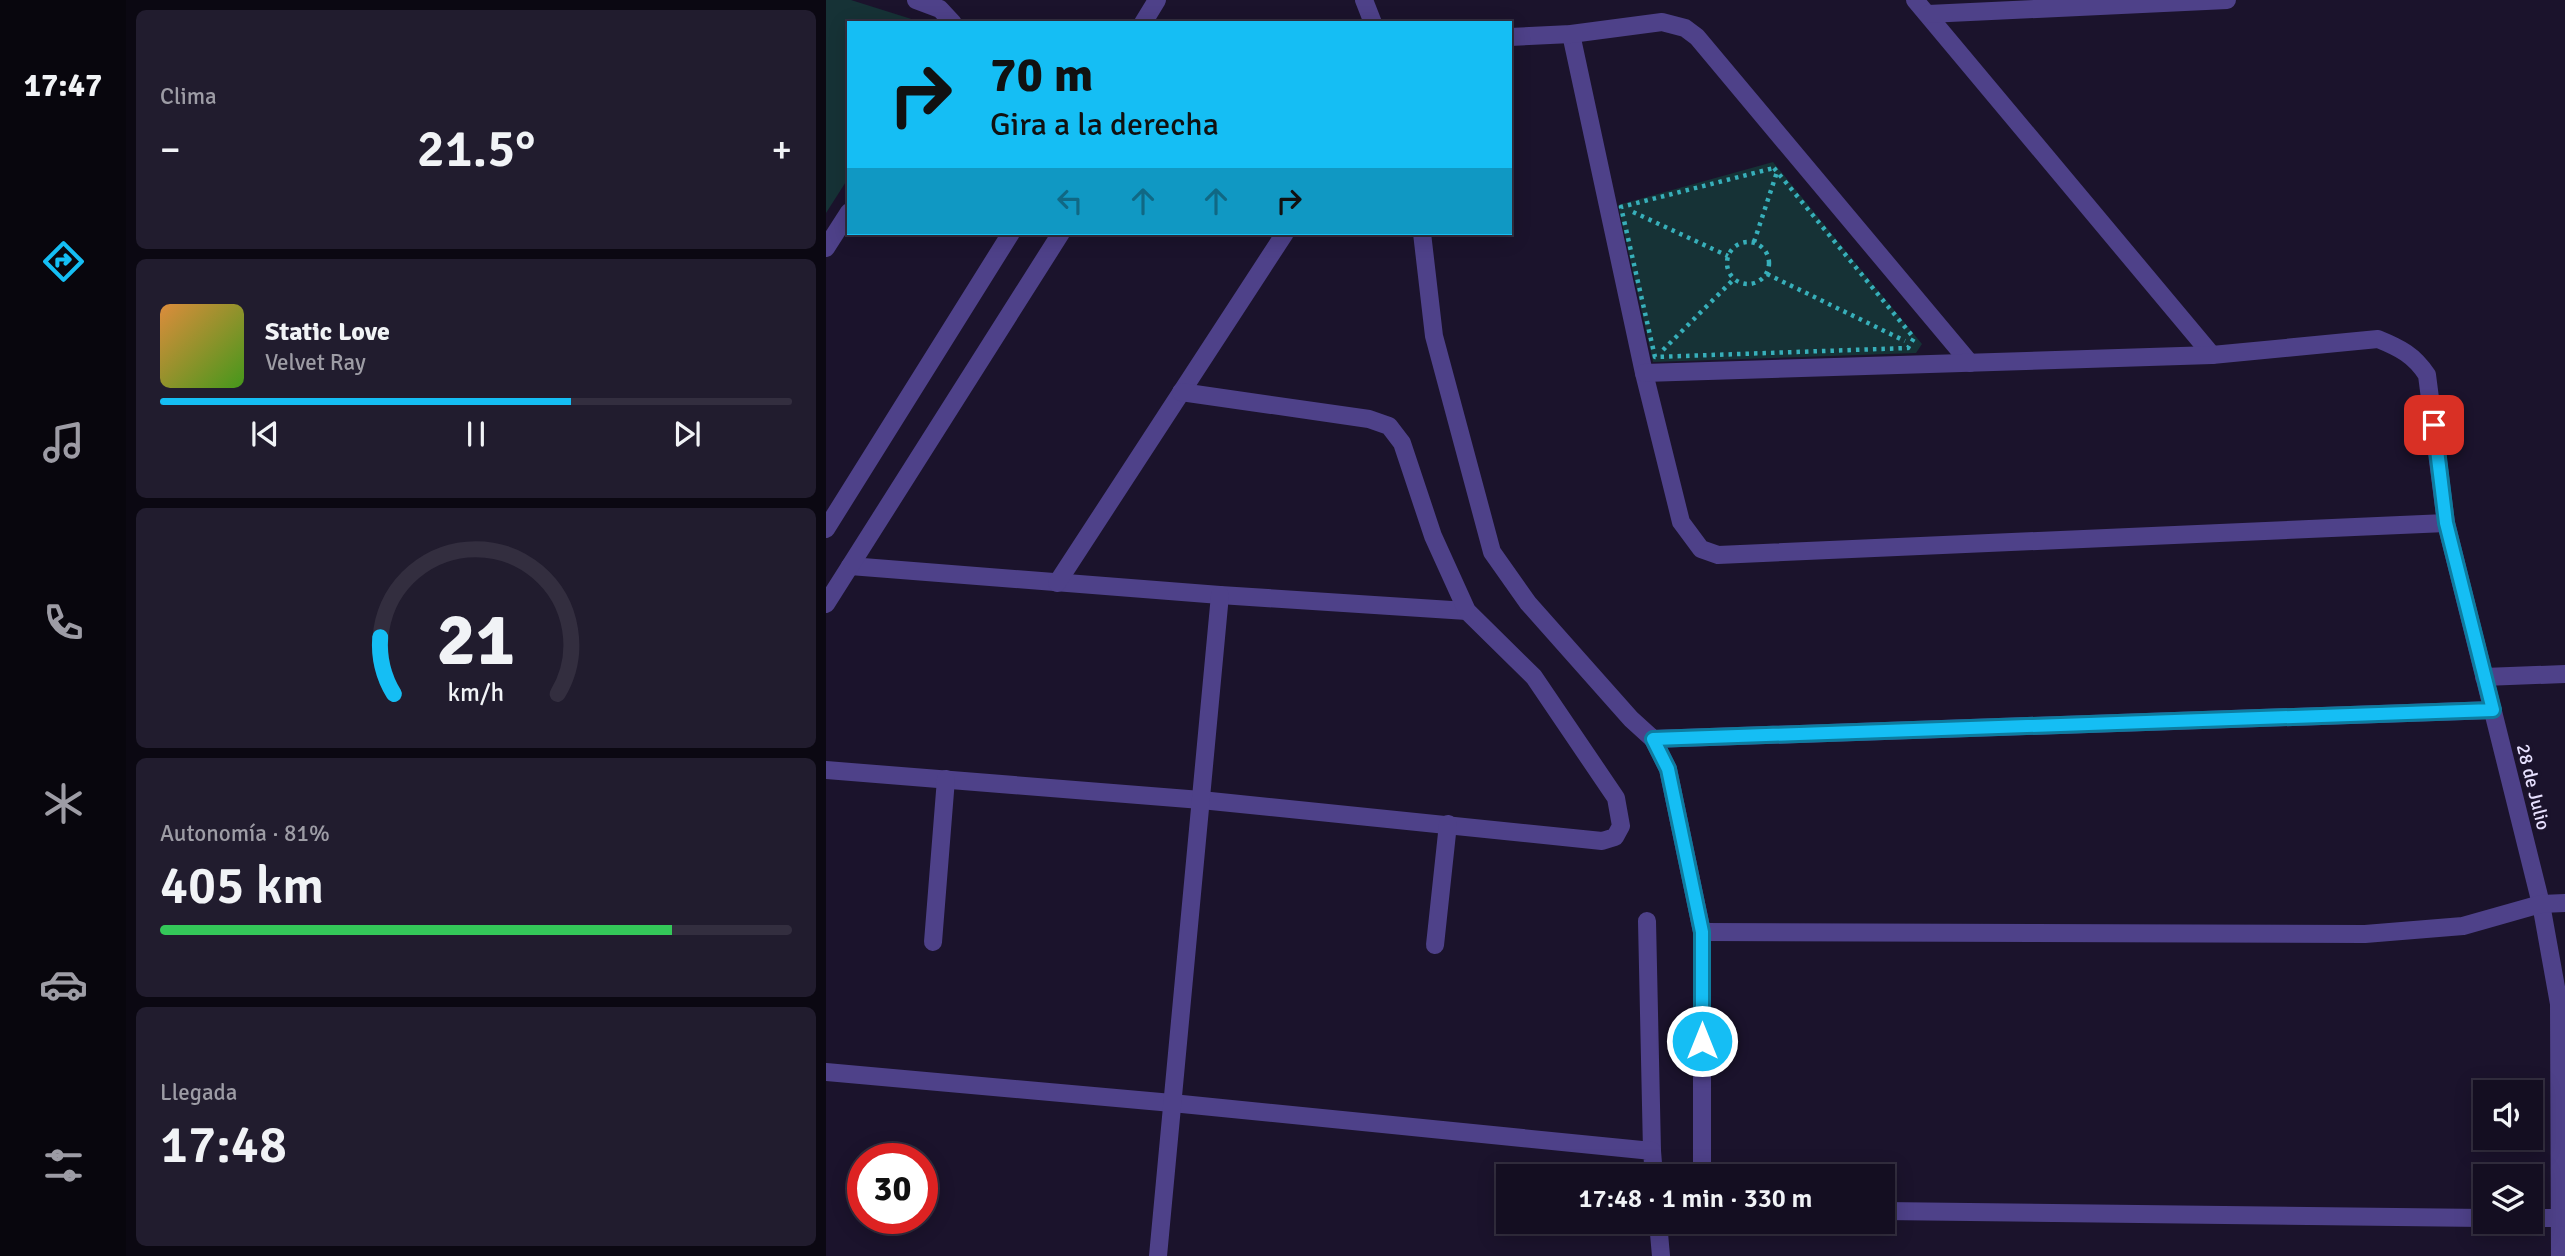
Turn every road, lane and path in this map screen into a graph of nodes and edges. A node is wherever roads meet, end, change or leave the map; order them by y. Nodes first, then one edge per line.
1 (916, 0) edge
2 (1157, 0) edge
3 (1364, 0) edge
4 (1916, 0) edge
5 (2227, 0) edge
6 (1927, 14) junction
7 (951, 21) edge
8 (1144, 21) edge
9 (1373, 21) edge
10 (1571, 34) junction
11 (1512, 37) edge
12 (1777, 172) junction
13 (1621, 207) junction
14 (847, 215) edge
15 (1011, 235) edge
16 (1060, 235) edge
17 (1284, 235) edge
18 (1422, 235) edge
19 (1754, 242) junction
20 (826, 248) edge
21 (1728, 256) junction
22 (1767, 274) junction
23 (1734, 279) junction
24 (1911, 344) junction
25 (2212, 355) junction
26 (1655, 357) junction
27 (1970, 363) junction
28 (1644, 373) junction
29 (1181, 392) junction
30 (2446, 523) junction
31 (826, 529) edge
32 (850, 566) junction
33 (1058, 583) junction
34 (1220, 596) junction
35 (826, 604) edge
36 (1467, 611) junction
37 (2565, 674) edge
38 (2484, 677) junction
39 (2493, 710) junction
40 (1653, 739) junction
41 (826, 770) edge
42 (946, 779) junction
43 (1201, 800) junction
44 (1448, 824) junction
45 (2565, 903) edge
46 (2541, 904) junction
47 (1647, 921) dead end
48 (1702, 932) junction
49 (933, 942) dead end
50 (1435, 945) dead end
51 (826, 1072) edge
52 (1172, 1103) junction
53 (1652, 1151) junction
54 (1653, 1164) edge
55 (1702, 1164) edge
56 (1895, 1211) edge
57 (2473, 1218) edge
58 (2543, 1218) edge
59 (2560, 1219) junction
60 (1659, 1234) edge
61 (1158, 1256) edge
62 (1661, 1256) edge
63 (2560, 1256) edge

1 - 7 street
2 - 8 street
3 - 9 street
4 - 6 street
5 - 6 street
6 - 25 street
10 - 11 street
10 - 27 street
10 - 28 street
12 - 13 path
12 - 19 path
12 - 24 path
13 - 21 path
13 - 26 path
14 - 20 street
15 - 31 street
16 - 32 street
17 - 29 street
18 - 40 street
19 - 21 path
19 - 22 path
21 - 23 path
22 - 23 path
22 - 24 path
23 - 26 path
24 - 26 path
25 - 27 street
25 - 30 street, 28 de Julio
27 - 28 street
28 - 30 street
29 - 33 street
29 - 36 street
30 - 38 street, 28 de Julio
32 - 33 street
32 - 35 street
33 - 34 street
34 - 36 street
34 - 43 street
36 - 44 street
37 - 38 street
38 - 39 street, 28 de Julio
39 - 40 street
39 - 46 street, 28 de Julio
40 - 48 street
41 - 42 street
42 - 43 street
42 - 49 street
43 - 44 street
43 - 52 street
44 - 50 street
45 - 46 street
46 - 48 street
46 - 59 street, 28 de Julio
47 - 53 street
48 - 55 street
51 - 52 street
52 - 53 street
52 - 61 street
53 - 54 street
56 - 57 street
58 - 59 street
59 - 63 street, 28 de Julio
60 - 62 street

